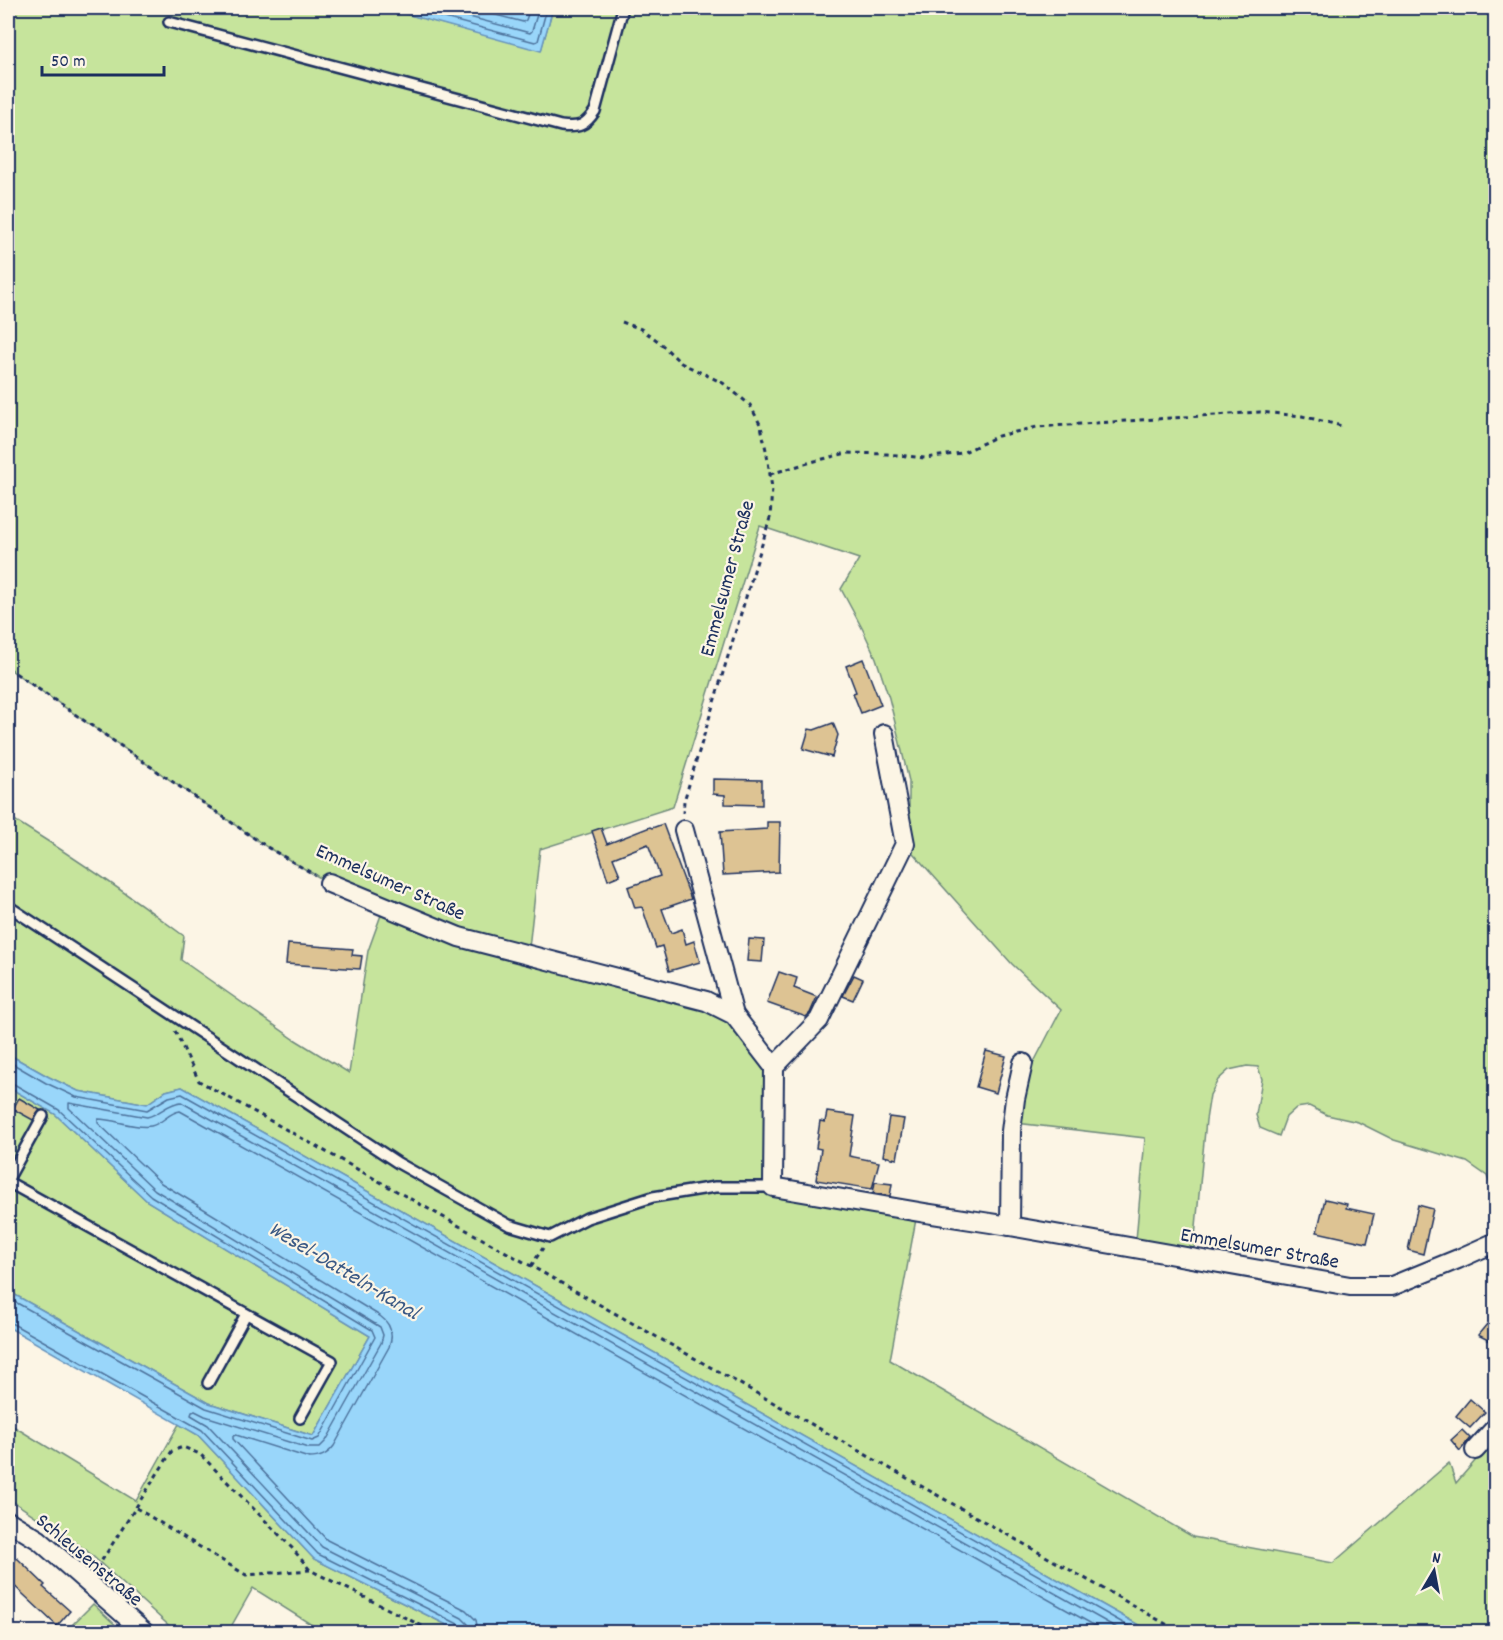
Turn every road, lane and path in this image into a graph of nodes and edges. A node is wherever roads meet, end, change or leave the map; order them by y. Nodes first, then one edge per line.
1 (623, 8) edge
2 (169, 22) dead end
3 (622, 322) dead end
4 (1342, 426) dead end
5 (770, 474) junction
6 (8, 668) edge
7 (884, 734) dead end
8 (684, 830) joint
9 (329, 883) joint
10 (8, 906) edge
11 (165, 1010) junction
12 (734, 1015) junction
13 (1023, 1064) dead end
14 (774, 1067) junction
15 (43, 1116) dead end
16 (8, 1180) edge
17 (773, 1187) junction
18 (1010, 1226) junction
19 (550, 1237) junction
20 (1496, 1242) edge
21 (531, 1266) junction
22 (246, 1314) junction
23 (208, 1383) dead end
24 (300, 1419) dead end
25 (1496, 1427) edge
26 (1475, 1450) dead end
27 (136, 1508) junction
28 (8, 1521) edge
29 (310, 1570) junction
30 (86, 1581) junction
31 (144, 1632) edge
32 (434, 1632) edge
33 (1180, 1632) edge

1 - 2 lane
3 - 5 path, Emmelsumer Straße
4 - 5 path
5 - 8 path, Emmelsumer Straße
6 - 9 path, Emmelsumer Straße
7 - 14 street
8 - 12 street, Emmelsumer Straße
9 - 12 street, Emmelsumer Straße
10 - 11 lane
11 - 19 lane
11 - 21 path
12 - 14 street, Emmelsumer Straße
13 - 18 street
14 - 17 street
15 - 16 lane
16 - 22 lane
17 - 18 street, Emmelsumer Straße
17 - 19 lane
18 - 20 street, Emmelsumer Straße
19 - 21 path
21 - 33 path
22 - 23 lane
22 - 24 lane
25 - 26 street
27 - 29 path
27 - 29 path
27 - 30 path
28 - 30 street, Schleusenstraße
29 - 32 path
30 - 31 street, Schleusenstraße

